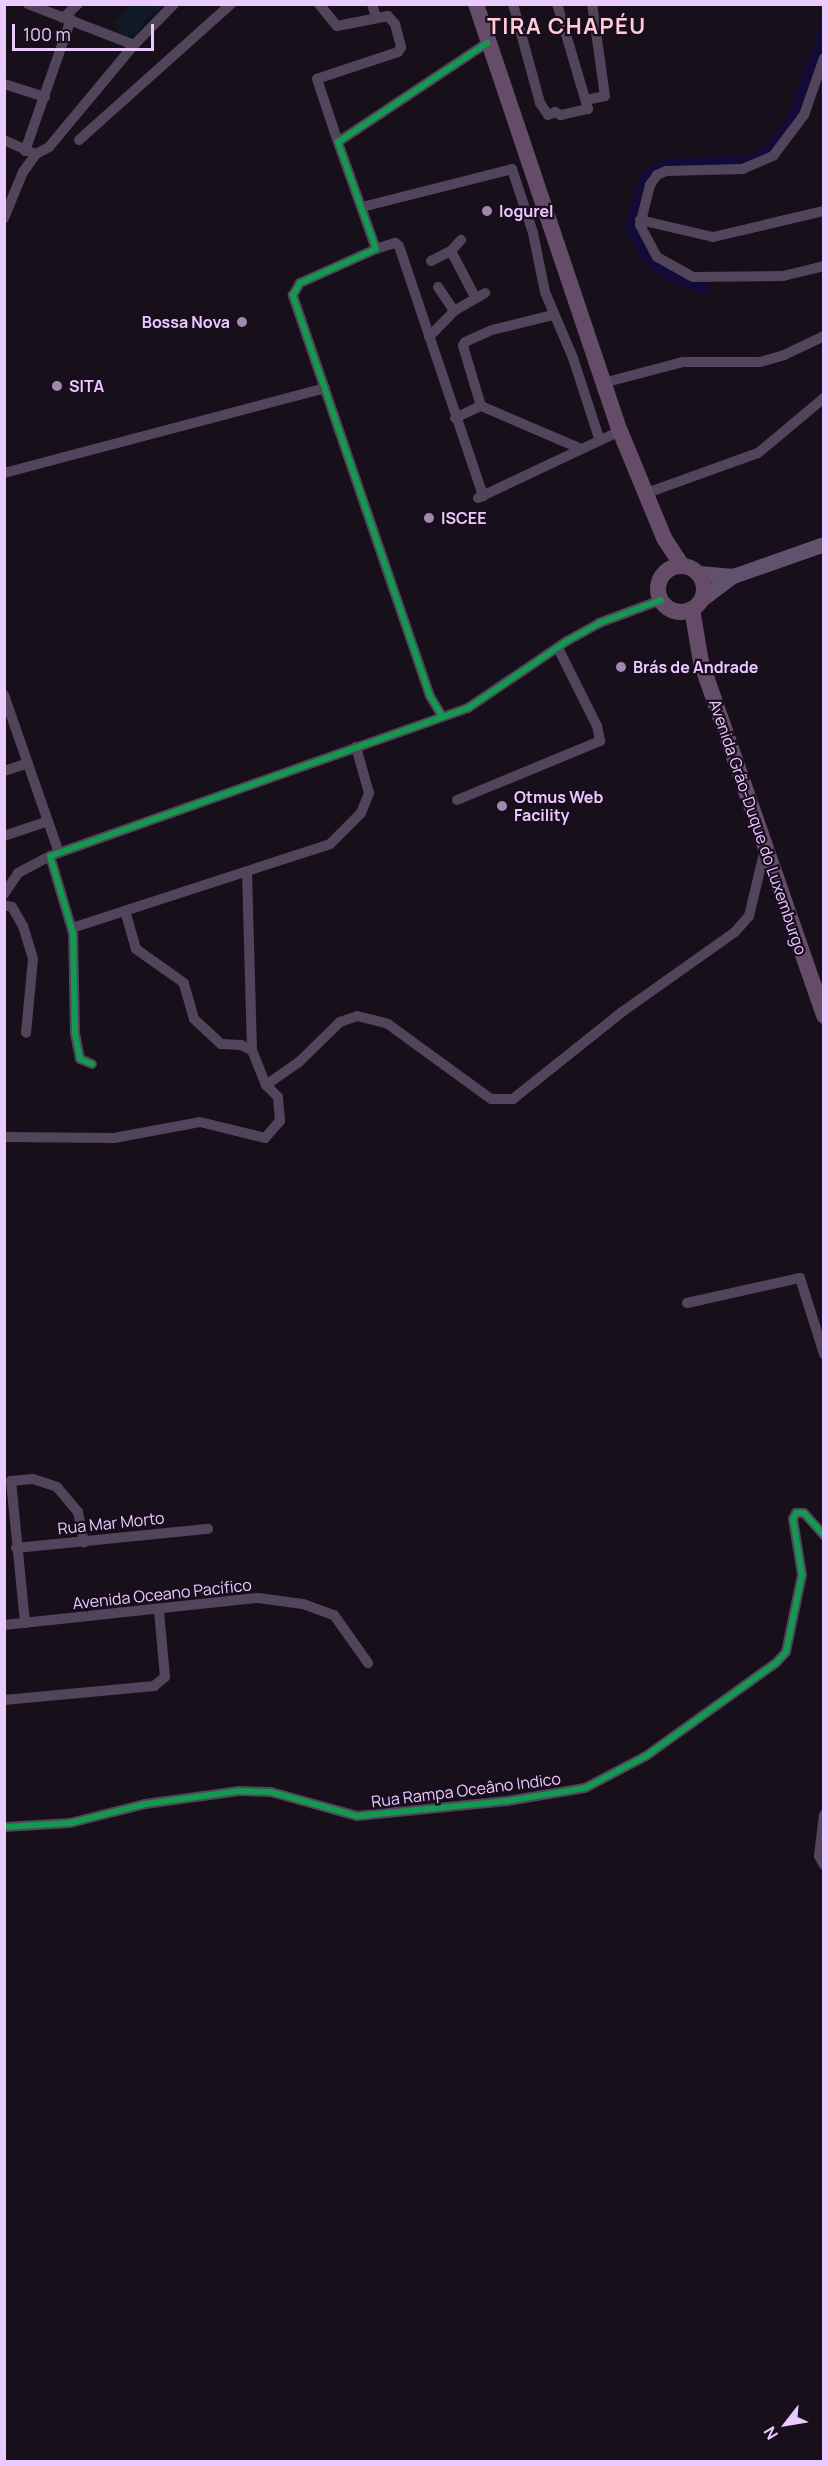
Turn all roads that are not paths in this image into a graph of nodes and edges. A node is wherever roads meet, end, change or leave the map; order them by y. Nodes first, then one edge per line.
1 (28, 4) edge
2 (78, 4) edge
3 (174, 4) edge
4 (231, 4) edge
5 (319, 4) edge
6 (372, 4) edge
7 (476, 4) edge
8 (513, 4) edge
9 (556, 4) edge
10 (592, 4) edge
11 (376, 17) junction
12 (67, 18) junction
13 (488, 43) junction
14 (134, 45) junction
15 (824, 58) edge
16 (4, 84) edge
17 (45, 97) junction
18 (586, 100) junction
19 (80, 140) dead end
20 (338, 142) junction
21 (7, 144) edge
22 (31, 153) junction
23 (362, 207) junction
24 (824, 211) edge
25 (4, 218) edge
26 (640, 220) junction
27 (461, 240) dead end
28 (376, 249) junction
29 (451, 251) junction
30 (431, 261) dead end
31 (824, 266) edge
32 (438, 288) dead end
33 (473, 293) dead end
34 (485, 293) dead end
35 (454, 311) junction
36 (553, 315) junction
37 (824, 336) edge
38 (429, 337) junction
39 (603, 383) junction
40 (325, 388) junction
41 (824, 398) edge
42 (481, 406) junction
43 (824, 410) edge
44 (804, 414) junction
45 (455, 418) junction
46 (620, 431) junction
47 (600, 438) junction
48 (579, 448) junction
49 (4, 473) edge
50 (644, 494) junction
51 (664, 538) junction
52 (824, 544) edge
53 (682, 566) junction
54 (698, 573) junction
55 (733, 576) junction
56 (661, 578) junction
57 (661, 600) junction
58 (690, 607) junction
59 (558, 648) junction
60 (4, 695) edge
61 (7, 711) edge
62 (442, 716) junction
63 (356, 747) junction
64 (28, 763) junction
65 (4, 771) edge
66 (457, 800) dead end
67 (48, 821) junction
68 (4, 836) edge
69 (765, 849) junction
70 (54, 855) junction
71 (247, 872) junction
72 (4, 894) edge
73 (4, 905) edge
74 (125, 911) junction
75 (72, 928) junction
76 (824, 1016) edge
77 (26, 1033) dead end
78 (252, 1051) junction
79 (92, 1064) dead end
80 (266, 1085) junction
81 (4, 1137) edge
82 (687, 1303) dead end
83 (824, 1354) edge
84 (208, 1529) dead end
85 (824, 1535) edge
86 (84, 1542) junction
87 (16, 1548) junction
88 (159, 1611) junction
89 (25, 1623) junction
90 (4, 1625) edge
91 (368, 1663) dead end
92 (4, 1700) edge
93 (824, 1815) edge
94 (4, 1827) edge
95 (824, 1865) edge

1 - 12 street
2 - 12 street
3 - 14 street
4 - 19 street
5 - 11 street
6 - 11 street
7 - 13 main road
8 - 18 street
9 - 18 street
10 - 18 street
11 - 20 street
12 - 14 street
12 - 17 street
13 - 20 street
13 - 39 main road
14 - 22 street
15 - 26 street
16 - 17 street
17 - 22 street
20 - 23 street
21 - 22 street
22 - 25 street
23 - 28 street
23 - 36 street
24 - 26 street
26 - 31 street
27 - 29 street
28 - 38 street
28 - 40 street
29 - 30 street
29 - 33 street
32 - 35 street
34 - 35 street
35 - 38 street
36 - 42 street
36 - 47 street
37 - 39 street
38 - 45 street
39 - 46 main road
40 - 49 street
40 - 62 street
41 - 44 street
42 - 45 street
42 - 48 street
43 - 44 street
44 - 50 street
45 - 48 street
46 - 47 street
46 - 50 main road
47 - 48 street
50 - 51 main road
51 - 53 main road
51 - 56 main road
52 - 55 street
53 - 54 main road
53 - 56 main road
54 - 55 street
54 - 58 main road
55 - 58 street
56 - 57 main road
57 - 58 main road
57 - 59 street
58 - 69 main road, Avenida Grão-Duque do Luxemburgo
59 - 62 street
59 - 66 street
60 - 61 street
61 - 64 street
62 - 63 street
63 - 70 street
63 - 71 street
64 - 65 street
64 - 67 street
67 - 68 street
67 - 70 street
69 - 76 main road, Avenida Grão-Duque do Luxemburgo
69 - 80 street
70 - 72 street
70 - 75 street
71 - 74 street
71 - 78 street
73 - 77 street
74 - 75 street
74 - 78 street
75 - 79 street
78 - 80 street
80 - 81 street
82 - 83 street
84 - 86 street, Rua Mar Morto
85 - 94 street, Rua Rampa Oceâno Indico
86 - 87 street, Rua Mar Morto
86 - 87 street
87 - 89 street
88 - 89 street, Avenida Oceano Pacífico
88 - 91 street, Avenida Oceano Pacífico
88 - 92 street
89 - 90 street, Avenida Oceano Pacífico
93 - 95 street

